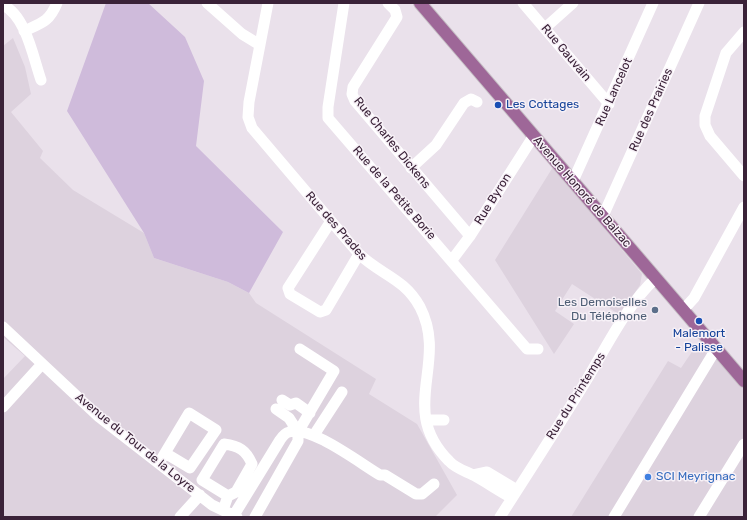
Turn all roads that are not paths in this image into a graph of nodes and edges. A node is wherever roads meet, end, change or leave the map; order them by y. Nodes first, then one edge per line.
1 (57, 3) edge
2 (207, 3) edge
3 (268, 3) edge
4 (344, 3) edge
5 (388, 3) edge
6 (420, 3) edge
7 (523, 3) edge
8 (573, 3) edge
9 (653, 3) edge
10 (699, 3) edge
11 (3, 5) edge
12 (545, 28) junction
13 (24, 31) junction
14 (744, 32) edge
15 (260, 44) junction
16 (41, 80) dead end
17 (477, 102) dead end
18 (609, 104) junction
19 (533, 137) junction
20 (411, 168) junction
21 (744, 176) edge
22 (573, 181) junction
23 (744, 207) edge
24 (603, 216) junction
25 (331, 221) junction
26 (470, 236) junction
27 (359, 254) junction
28 (452, 260) junction
29 (656, 278) junction
30 (683, 310) junction
31 (3, 327) edge
32 (300, 348) dead end
33 (538, 349) dead end
34 (716, 349) junction
35 (42, 364) junction
36 (744, 381) edge
37 (342, 392) dead end
38 (3, 407) edge
39 (310, 413) junction
40 (298, 432) junction
41 (314, 435) junction
42 (744, 444) edge
43 (165, 453) junction
44 (159, 463) junction
45 (434, 484) dead end
46 (514, 494) junction
47 (200, 495) junction
48 (228, 496) junction
49 (223, 510) junction
50 (236, 516) edge
51 (180, 517) edge
52 (255, 517) edge
53 (500, 517) edge
54 (614, 517) edge
55 (699, 517) edge

1 - 13 street
2 - 15 street
3 - 15 street
4 - 28 street, Rue de la Petite Borie
5 - 20 street, Rue Charles Dickens
6 - 19 main road, Avenue Honoré de Balzac
7 - 12 street, Rue Gauvain
8 - 12 street
9 - 18 street, Rue Lancelot
10 - 24 street, Rue des Prairies
11 - 13 street
12 - 18 street, Rue Gauvain
13 - 16 street
14 - 21 street
15 - 25 street, Rue des Prades
17 - 20 street
18 - 22 street, Rue Lancelot
19 - 22 main road, Avenue Honoré de Balzac
19 - 26 street, Rue Byron
20 - 26 street, Rue Charles Dickens
22 - 24 main road, Avenue Honoré de Balzac
23 - 30 street
24 - 29 main road, Avenue Honoré de Balzac
25 - 27 street, Rue des Prades
25 - 27 street
26 - 28 street, Rue Byron
27 - 46 street, Rue des Prades
28 - 33 street, Rue de la Petite Borie
29 - 30 main road, Avenue Honoré de Balzac
29 - 46 street, Rue du Printemps
30 - 34 main road, Avenue Honoré de Balzac
31 - 35 street, Avenue du Tour de la Loyre
32 - 39 street
34 - 36 main road, Avenue Honoré de Balzac
34 - 54 street
35 - 38 street
35 - 44 street, Avenue du Tour de la Loyre
37 - 41 street
39 - 40 street
39 - 40 street
40 - 41 street
40 - 50 street
40 - 52 street
41 - 45 street
42 - 55 street
43 - 43 street
43 - 44 street
44 - 47 street, Avenue du Tour de la Loyre
46 - 53 street, Rue du Printemps
47 - 49 street, Avenue du Tour de la Loyre
47 - 51 street
48 - 48 street
48 - 49 street
49 - 50 street, Avenue du Tour de la Loyre

